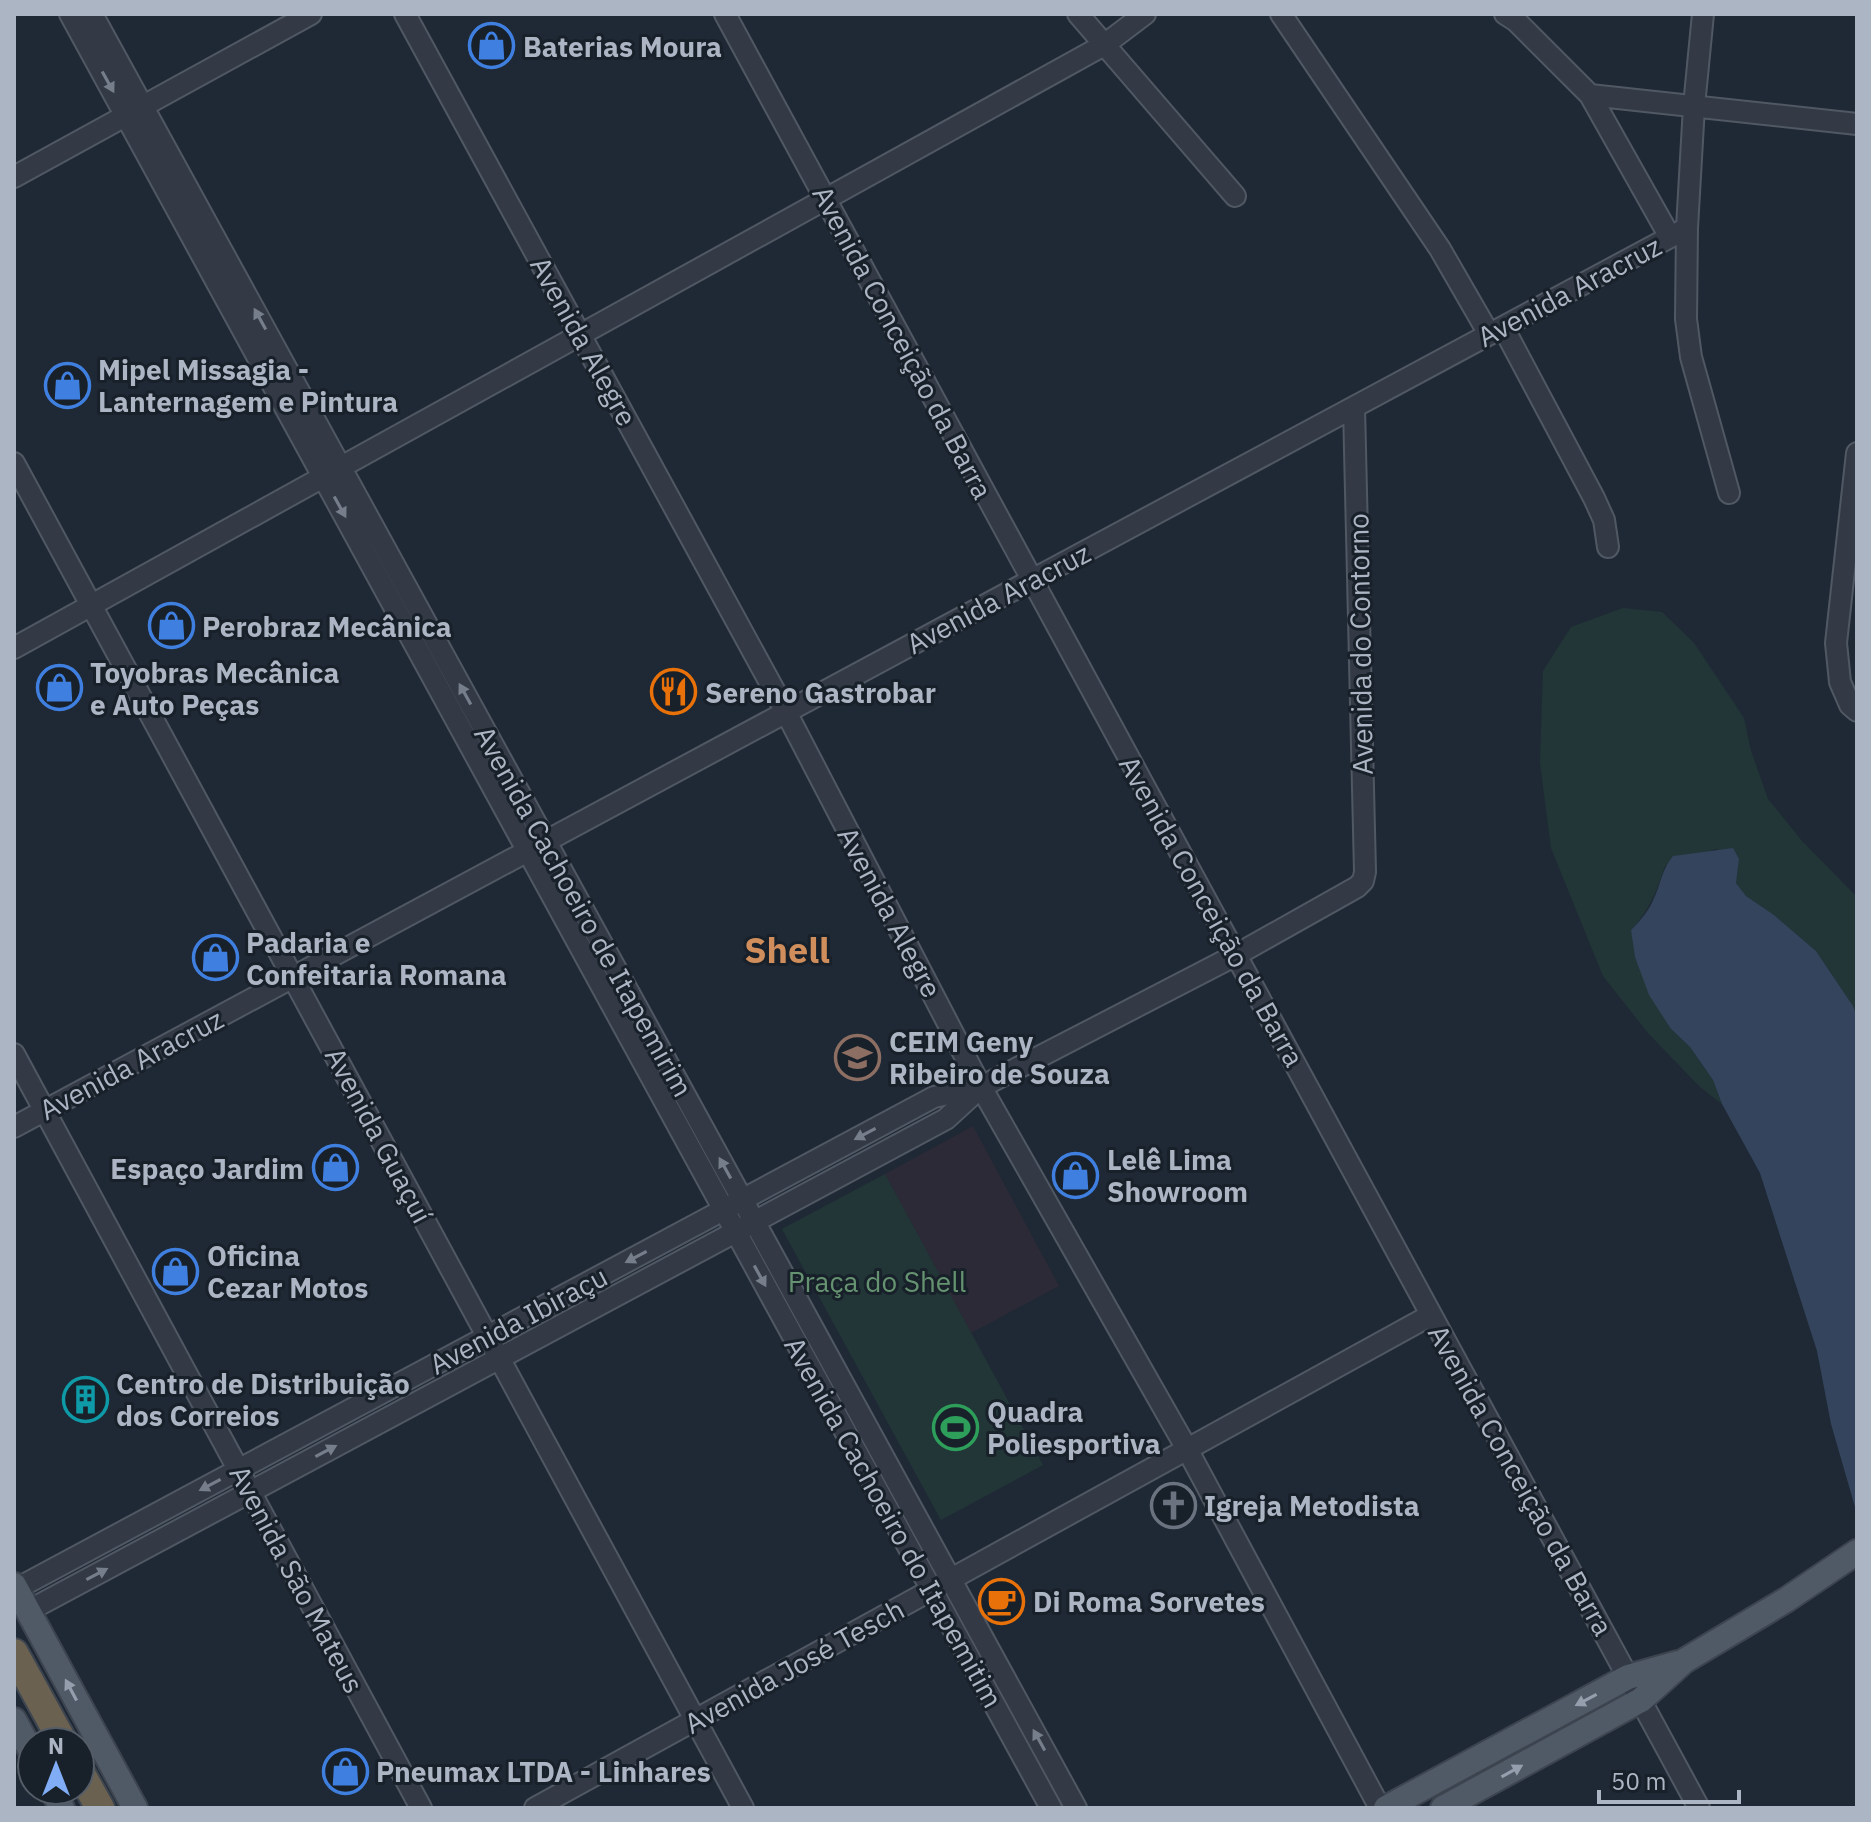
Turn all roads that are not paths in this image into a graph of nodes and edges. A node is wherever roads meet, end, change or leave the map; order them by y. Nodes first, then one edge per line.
1 (70, 14) edge
2 (92, 14) edge
3 (311, 14) edge
4 (405, 14) edge
5 (725, 14) edge
6 (1078, 14) edge
7 (1145, 14) edge
8 (1281, 14) edge
9 (1703, 14) edge
10 (1512, 16) edge
11 (1104, 45) junction
12 (1590, 95) junction
13 (1694, 106) junction
14 (134, 111) junction
15 (1857, 124) edge
16 (14, 177) edge
17 (1235, 196) dead end
18 (825, 199) junction
19 (1678, 233) junction
20 (1496, 331) junction
21 (581, 334) junction
22 (1354, 407) junction
23 (1857, 453) edge
24 (14, 463) edge
25 (332, 472) junction
26 (1729, 493) dead end
27 (1853, 535) edge
28 (1608, 547) dead end
29 (1032, 580) junction
30 (91, 605) junction
31 (14, 648) edge
32 (1857, 711) edge
33 (786, 712) junction
34 (537, 846) junction
35 (1363, 881) joint
36 (1236, 955) junction
37 (293, 977) junction
38 (14, 1054) edge
39 (981, 1087) junction
40 (44, 1111) junction
41 (14, 1127) edge
42 (743, 1200) junction
43 (724, 1210) junction
44 (754, 1221) junction
45 (736, 1231) junction
46 (1431, 1315) junction
47 (488, 1336) junction
48 (499, 1358) junction
49 (1187, 1449) junction
50 (238, 1470) junction
51 (250, 1492) junction
52 (1857, 1552) edge
53 (951, 1579) junction
54 (15, 1587) edge
55 (932, 1590) junction
56 (28, 1611) junction
57 (14, 1653) edge
58 (1684, 1661) junction
59 (1628, 1677) junction
60 (1641, 1700) junction
61 (695, 1720) junction
62 (54, 1726) edge
63 (135, 1808) edge
64 (421, 1808) edge
65 (535, 1808) edge
66 (743, 1808) edge
67 (1051, 1808) edge
68 (1076, 1808) edge
69 (1383, 1808) edge
70 (1443, 1808) edge
71 (1699, 1808) edge

1 -> 14 street
2 - 14 street, Avenida Cachoeiro de Itapemirim
3 - 14 street
4 - 21 street, Avenida Alegre
5 - 18 street, Avenida Conceição da Barra
6 - 11 street
7 - 11 street
8 - 20 street
9 - 13 street
10 - 12 street
11 - 17 street
11 - 18 street
12 - 13 street
12 - 19 street
13 - 15 street
13 - 19 street
14 - 16 street
14 - 25 street, Avenida Cachoeiro de Itapemirim
18 - 21 street
18 - 29 street, Avenida Conceição da Barra
19 - 20 street, Avenida Aracruz
19 - 26 street
20 - 22 street, Avenida Aracruz
20 - 28 street
21 - 25 street
21 - 33 street, Avenida Alegre
22 - 29 street, Avenida Aracruz
22 - 35 street, Avenida do Contorno
23 - 27 street
24 - 30 street, Avenida Guaçuí
25 - 30 street
25 - 34 street, Avenida Cachoeiro de Itapemirim
27 - 32 street
29 - 33 street, Avenida Aracruz
29 - 36 street, Avenida Conceição da Barra
30 - 31 street
30 - 37 street, Avenida Guaçuí
33 - 34 street, Avenida Aracruz
33 - 39 street, Avenida Alegre
34 - 37 street, Avenida Aracruz
42 -> 34 street, Avenida Cachoeiro de Itapemirim
34 - 43 street, Avenida Cachoeiro do Itapemitim
35 - 36 street, Avenida Ibiraçu
36 - 39 street, Avenida Ibiraçu
36 - 46 street, Avenida Conceição da Barra
37 - 40 street, Avenida Aracruz
37 - 47 street, Avenida Guaçuí
38 - 40 street, Avenida São Mateus
39 -> 42 street, Avenida Ibiraçu
39 - 44 street, Avenida Ibiraçu
39 - 49 street, Avenida Alegre
40 - 41 street, Avenida Aracruz
40 - 50 street, Avenida São Mateus
42 - 43 street, Avenida Ibiraçu
42 - 44 street, Avenida Cachoeiro de Itapemirim
43 - 45 street, Avenida Cachoeiro do Itapemitim
43 -> 47 street, Avenida Ibiraçu
44 - 45 street, Avenida Ibiraçu
44 - 53 street, Avenida Cachoeiro de Itapemirim
45 - 48 street, Avenida Ibiraçu
45 -> 55 street, Avenida Cachoeiro do Itapemitim
46 - 49 street, Avenida José Tesch
46 - 59 street, Avenida Conceição da Barra
47 - 48 street, Avenida Guaçuí
47 - 50 street, Avenida Ibiraçu
51 -> 48 street, Avenida Ibiraçu
48 - 61 street, Avenida Guaçuí
49 - 53 street, Avenida José Tesch
49 - 69 street, Avenida Alegre
50 - 51 street, Avenida São Mateus
50 -> 54 street, Avenida Ibiraçu
56 -> 51 street, Avenida Ibiraçu
51 - 64 street, Avenida São Mateus
52 - 58 main road
53 - 55 street, Avenida José Tesch
68 -> 53 street, Avenida Cachoeiro de Itapemirim
54 - 56 main road
55 - 61 street, Avenida José Tesch
55 - 67 street, Avenida Cachoeiro do Itapemitim
63 -> 56 main road
57 - 62 highway
58 - 59 main road
58 - 60 main road
59 - 60 street, Avenida Conceição da Barra
59 -> 69 main road
70 -> 60 main road
60 - 71 street, Avenida Conceição da Barra
61 - 65 street, Avenida José Tesch
61 - 66 street, Avenida Guaçuí

